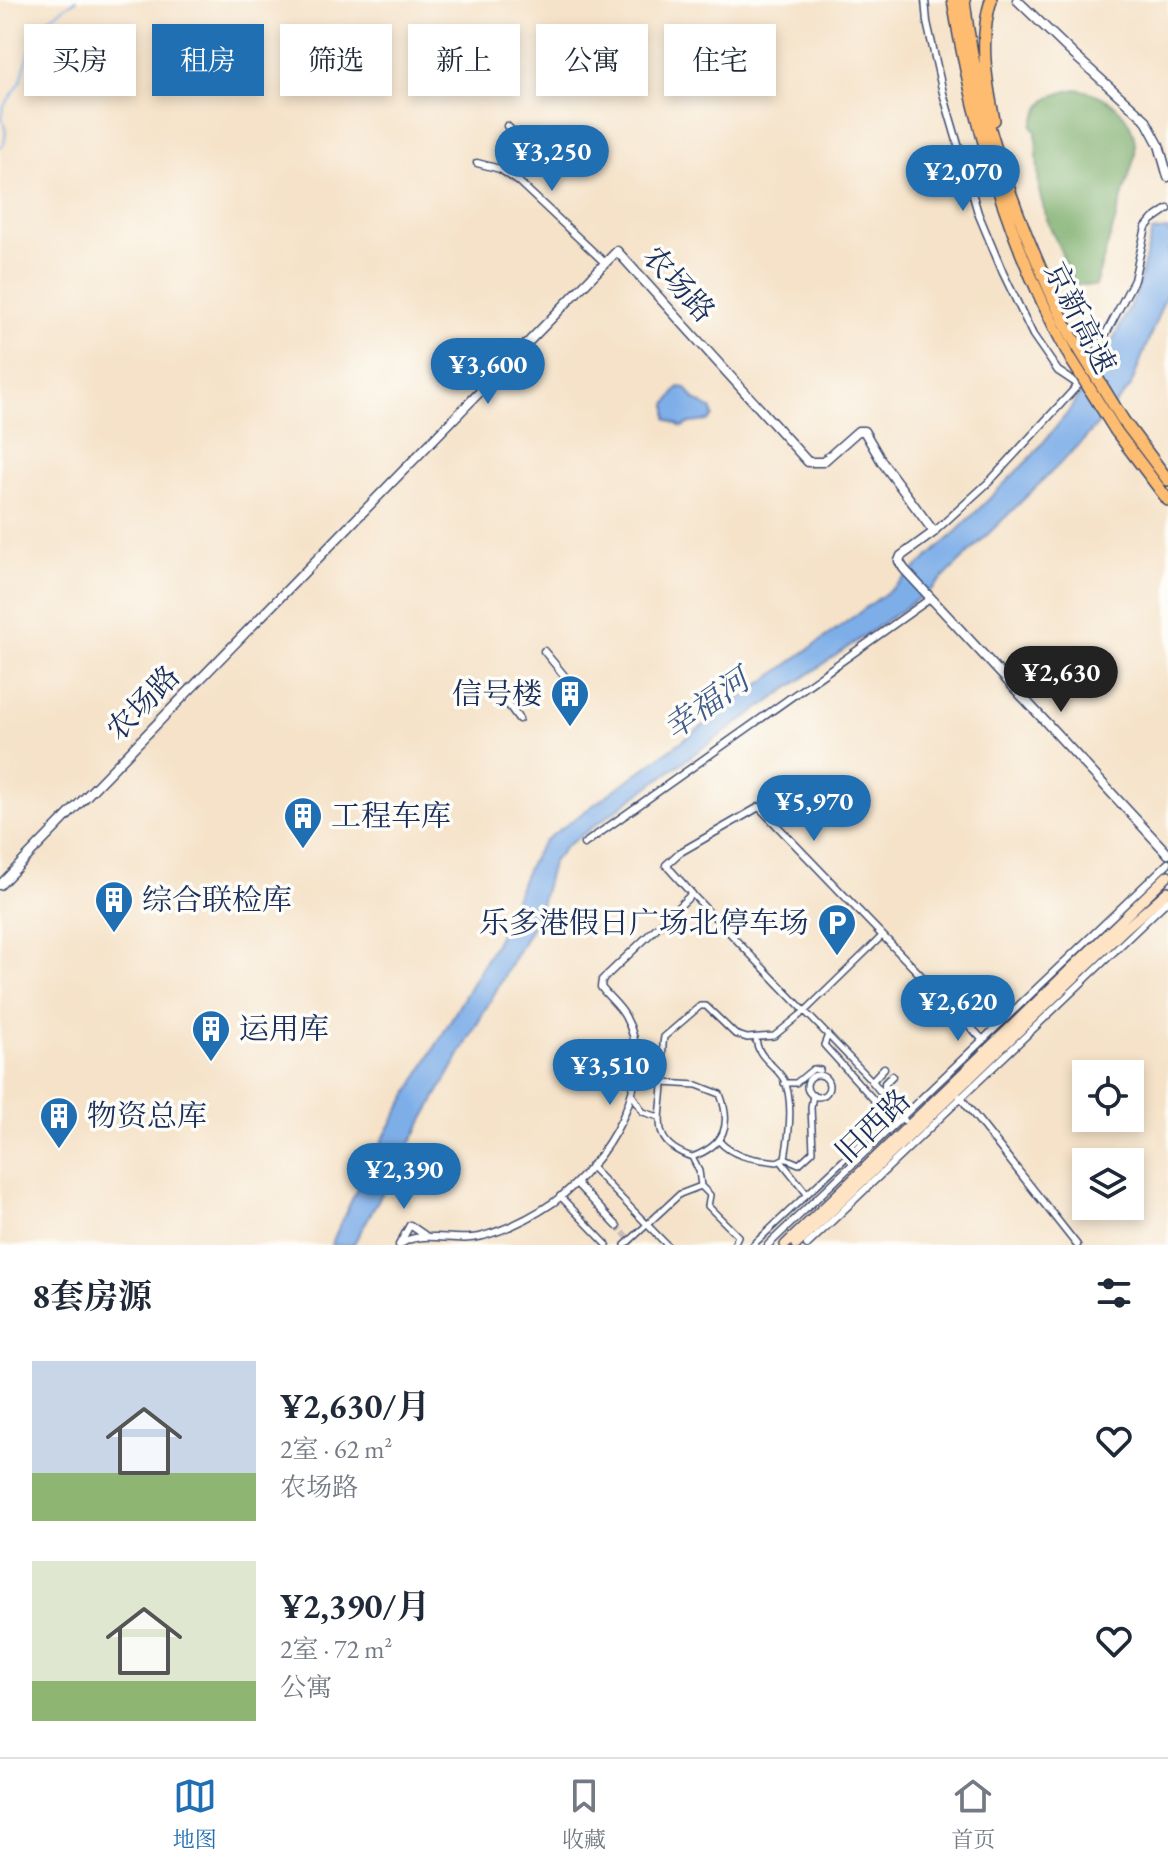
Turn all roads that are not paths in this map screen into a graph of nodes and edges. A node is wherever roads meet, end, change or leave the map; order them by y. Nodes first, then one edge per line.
1 (925, 0) edge
2 (953, 0) edge
3 (964, 0) edge
4 (991, 0) edge
5 (1017, 0) edge
6 (507, 126) dead end
7 (477, 163) dead end
8 (1168, 177) edge
9 (516, 180) junction
10 (1168, 209) edge
11 (1019, 217) junction
12 (604, 262) junction
13 (1079, 385) junction
14 (1168, 480) edge
15 (1168, 500) edge
16 (934, 532) junction
17 (930, 597) junction
18 (544, 651) dead end
19 (567, 679) dead end
20 (496, 688) dead end
21 (519, 719) dead end
22 (584, 844) dead end
23 (1168, 854) edge
24 (1168, 863) edge
25 (1168, 875) edge
26 (0, 885) edge
27 (1168, 891) edge
28 (692, 894) junction
29 (1168, 900) edge
30 (882, 936) junction
31 (805, 1011) junction
32 (828, 1035) junction
33 (756, 1038) junction
34 (983, 1040) junction
35 (884, 1068) dead end
36 (820, 1070) dead end
37 (811, 1075) junction
38 (892, 1076) dead end
39 (872, 1081) junction
40 (663, 1083) junction
41 (784, 1083) junction
42 (631, 1093) junction
43 (956, 1093) junction
44 (813, 1095) junction
45 (659, 1117) junction
46 (907, 1118) junction
47 (920, 1133) junction
48 (719, 1141) junction
49 (692, 1157) junction
50 (783, 1159) junction
51 (590, 1166) junction
52 (576, 1183) junction
53 (701, 1186) junction
54 (807, 1194) junction
55 (560, 1196) junction
56 (647, 1225) junction
57 (617, 1226) tunnel mouth
58 (426, 1236) junction
59 (399, 1245) edge
60 (607, 1245) edge
61 (625, 1245) edge
62 (667, 1245) edge
63 (734, 1245) edge
64 (753, 1245) edge
65 (768, 1245) edge
66 (785, 1245) edge
67 (796, 1245) edge
68 (807, 1245) edge
69 (1077, 1245) edge

1 - 13 street
2 - 15 highway, 京新高速, bridge
3 - 11 highway, 京新高速
4 - 11 highway
5 - 8 street
6 - 9 street
7 - 9 street
9 - 12 street
10 - 13 street
11 - 14 highway, 京新高速, bridge
12 - 16 street, 农场路
12 - 26 street, 农场路
13 - 16 street
16 - 17 street
17 - 22 street
17 - 23 street
18 - 19 street
20 - 21 street
24 - 34 street
25 - 43 main road, 旧西路
27 - 43 main road, 旧西路
28 - 30 street
28 - 31 street
28 - 42 street
29 - 43 street
30 - 31 street
30 - 34 street
31 - 32 street
31 - 33 street
32 - 39 street
32 - 54 street
33 - 40 street
33 - 41 street
34 - 46 street
35 - 39 street
36 - 37 street
37 - 41 street
37 - 44 street
37 - 44 street
38 - 46 street
39 - 46 street
40 - 45 street
40 - 48 street
41 - 50 street
42 - 45 street
42 - 51 street
43 - 46 main road, 旧西路
43 - 47 main road, 旧西路
43 - 69 street
44 - 50 street
45 - 49 street
46 - 47 street
46 - 65 street
46 - 66 main road, 旧西路
47 - 67 main road, 旧西路
47 - 68 street
48 - 49 street
48 - 50 street
49 - 53 street
50 - 54 street
51 - 52 street
51 - 56 street
52 - 55 street
52 - 57 street
53 - 56 street
53 - 63 street
54 - 64 street
55 - 58 street
55 - 60 street
56 - 61 street
56 - 62 street
58 - 59 street
58 - 59 street

